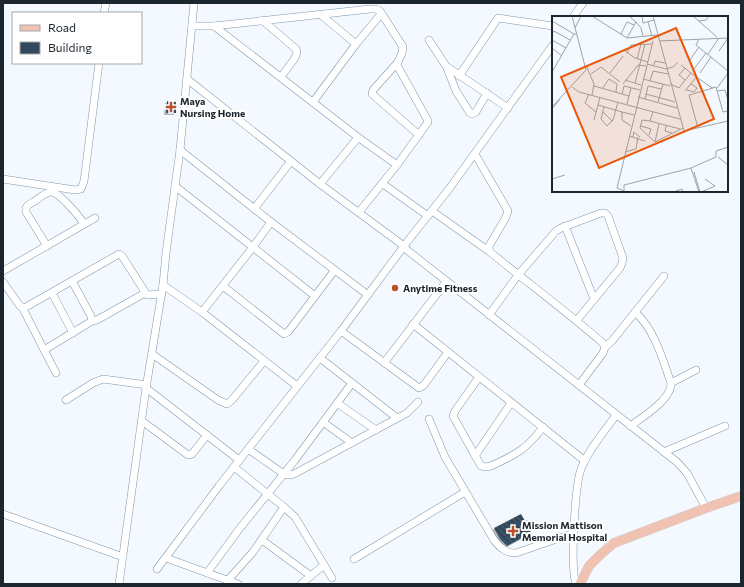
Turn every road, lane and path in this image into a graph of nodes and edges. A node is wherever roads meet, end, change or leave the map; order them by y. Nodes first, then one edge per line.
1 (194, 3) edge
2 (583, 3) edge
3 (381, 14) junction
4 (322, 15) junction
5 (574, 16) edge
6 (262, 20) junction
7 (192, 26) junction
8 (214, 26) junction
9 (552, 26) edge
10 (429, 40) dead end
11 (356, 44) junction
12 (552, 46) edge
13 (398, 62) junction
14 (99, 64) edge
15 (446, 66) junction
16 (459, 76) junction
17 (281, 77) junction
18 (187, 80) junction
19 (487, 93) junction
20 (313, 102) junction
21 (508, 108) junction
22 (419, 135) junction
23 (359, 138) junction
24 (180, 150) junction
25 (475, 154) junction
26 (291, 161) junction
27 (397, 165) junction
28 (3, 179) edge
29 (320, 184) junction
30 (383, 184) junction
31 (175, 186) junction
32 (254, 209) junction
33 (359, 212) junction
34 (430, 213) junction
35 (94, 218) dead end
36 (271, 222) junction
37 (84, 224) junction
38 (565, 226) junction
39 (47, 246) junction
40 (404, 246) junction
41 (253, 247) junction
42 (490, 252) junction
43 (3, 271) edge
44 (334, 271) junction
45 (518, 275) junction
46 (664, 276) dead end
47 (72, 281) junction
48 (3, 282) edge
49 (446, 282) junction
50 (163, 285) junction
51 (223, 286) junction
52 (52, 293) junction
53 (145, 293) junction
54 (162, 294) junction
55 (368, 295) junction
56 (315, 296) junction
57 (594, 299) junction
58 (22, 307) junction
59 (202, 312) junction
60 (635, 312) junction
61 (489, 315) junction
62 (577, 320) junction
63 (92, 321) junction
64 (413, 324) junction
65 (341, 331) junction
66 (73, 333) junction
67 (605, 347) junction
68 (44, 350) junction
69 (448, 352) junction
70 (152, 354) junction
71 (320, 358) junction
72 (264, 361) junction
73 (384, 363) junction
74 (696, 370) dead end
75 (56, 373) dead end
76 (479, 377) junction
77 (352, 383) junction
78 (671, 383) junction
79 (579, 385) junction
80 (297, 386) junction
81 (146, 387) junction
82 (66, 400) dead end
83 (418, 402) dead end
84 (337, 403) junction
85 (511, 403) junction
86 (616, 415) junction
87 (397, 418) junction
88 (429, 419) dead end
89 (142, 421) junction
90 (323, 422) junction
91 (630, 426) junction
92 (725, 426) dead end
93 (543, 427) junction
94 (376, 430) junction
95 (207, 435) junction
96 (352, 443) junction
97 (248, 449) junction
98 (664, 452) junction
99 (475, 456) junction
100 (239, 460) junction
101 (585, 461) junction
102 (234, 467) junction
103 (284, 474) junction
104 (466, 492) junction
105 (268, 494) junction
106 (741, 496) edge
107 (284, 507) junction
108 (706, 508) junction
109 (3, 514) edge
110 (574, 533) junction
111 (262, 540) junction
112 (123, 557) junction
113 (166, 558) junction
114 (354, 559) dead end
115 (324, 565) junction
116 (157, 569) dead end
117 (207, 572) junction
118 (311, 576) junction
119 (332, 578) dead end
120 (228, 580) junction
121 (119, 584) edge
122 (238, 584) edge
123 (301, 584) edge
124 (576, 584) edge
125 (580, 584) edge

1 - 7 street
2 - 5 street
3 - 4 street
3 - 11 street
3 - 13 street
4 - 6 street
4 - 11 street
6 - 8 street
6 - 17 street
7 - 8 street
7 - 18 street
8 - 17 street
9 - 16 street
10 - 15 street
11 - 20 street
12 - 21 street
13 - 22 street
13 - 22 street
14 - 28 street
15 - 16 street
15 - 19 street
16 - 19 street
17 - 20 street
18 - 24 street
18 - 26 street
19 - 21 street
20 - 23 street
21 - 25 street
22 - 27 street
23 - 27 street
23 - 29 street
24 - 31 street
24 - 32 street
25 - 34 street
25 - 42 street
26 - 29 street
26 - 32 street
27 - 30 street
29 - 33 street
30 - 33 street
30 - 34 street
31 - 41 street
31 - 50 street
32 - 36 street
33 - 40 street
34 - 40 street
34 - 42 street
35 - 37 street
36 - 41 street
36 - 44 street
37 - 39 street
37 - 39 street
38 - 45 street
38 - 57 street
38 - 57 street
39 - 43 street
40 - 49 street
40 - 55 street
41 - 51 street
41 - 56 street
42 - 45 street
44 - 55 street
44 - 56 street
45 - 61 street
45 - 62 street
46 - 60 street
47 - 52 street
47 - 53 street
47 - 63 street
48 - 58 street
49 - 61 street
49 - 64 street
50 - 54 street
50 - 59 street
51 - 56 street
51 - 59 street
52 - 58 street
52 - 66 street
53 - 54 street
53 - 63 street
54 - 70 street
55 - 65 street
57 - 62 street
58 - 68 street
59 - 72 street
60 - 67 street
60 - 78 street
61 - 79 street
62 - 67 street
63 - 66 street
64 - 69 street
64 - 73 street
65 - 71 street
65 - 73 street
66 - 68 street
67 - 79 street
68 - 75 street
69 - 73 street
69 - 76 street
70 - 72 street
70 - 81 street
71 - 77 street
71 - 80 street
72 - 80 street
74 - 78 street
76 - 85 street
76 - 99 street
77 - 84 street
77 - 87 street
78 - 91 street
79 - 86 street
80 - 97 street
81 - 82 street
81 - 89 street
81 - 95 street
83 - 87 street
84 - 90 street
84 - 94 street
85 - 93 street
85 - 99 street
86 - 91 street
86 - 101 street
87 - 94 street
88 - 104 street
89 - 95 street
89 - 112 street
90 - 96 street
90 - 103 street
91 - 98 street
92 - 98 street
93 - 99 street
93 - 101 street
94 - 96 street
95 - 100 street
96 - 103 street
97 - 100 street
97 - 103 street
98 - 108 street
100 - 102 street
101 - 110 street
102 - 105 street
102 - 113 street
103 - 105 street
104 - 110 street
104 - 114 street
105 - 107 street
105 - 117 street
106 - 108 main road
107 - 111 street
107 - 115 street
108 - 125 main road
109 - 112 street
110 - 124 street
111 - 118 street
111 - 120 street
112 - 121 street
113 - 116 street
113 - 117 street
115 - 118 street
115 - 119 street
117 - 120 street
118 - 123 street
120 - 122 street

